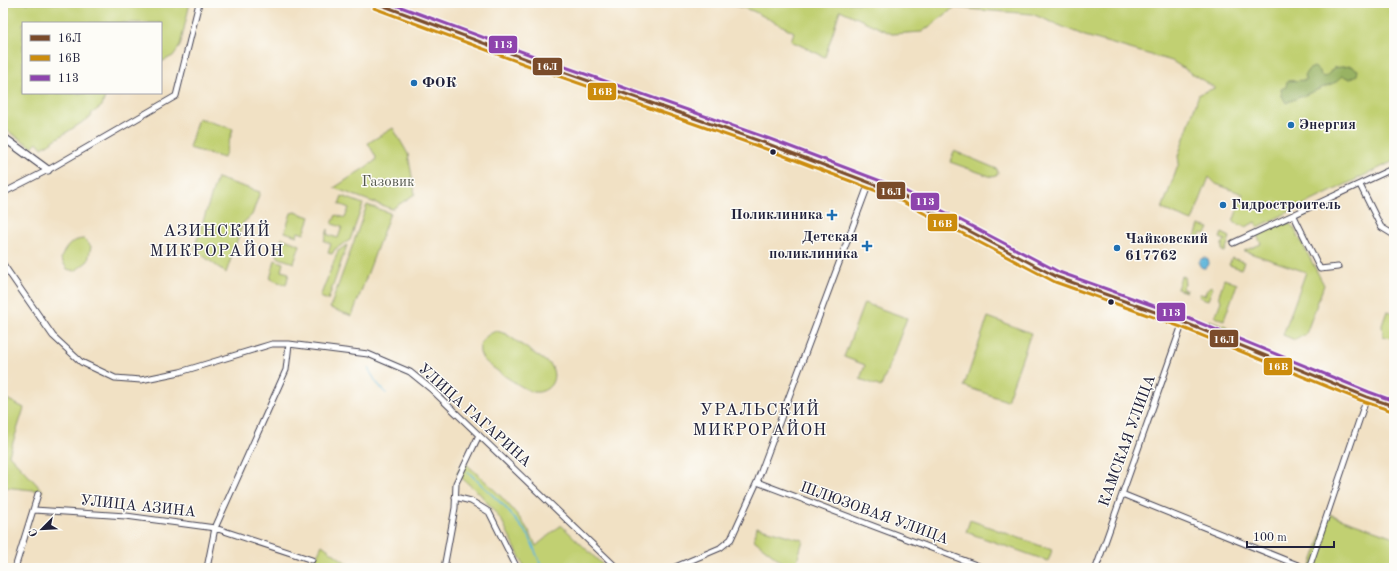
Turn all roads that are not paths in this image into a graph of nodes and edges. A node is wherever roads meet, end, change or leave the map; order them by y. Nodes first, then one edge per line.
1 (199, 3) edge
2 (376, 3) edge
3 (3, 137) edge
4 (1394, 168) edge
5 (48, 170) junction
6 (869, 183) junction
7 (1360, 185) junction
8 (3, 193) edge
9 (1294, 216) junction
10 (1394, 235) edge
11 (1233, 244) dead end
12 (3, 264) edge
13 (1338, 267) dead end
14 (1184, 322) junction
15 (289, 344) junction
16 (1367, 397) junction
17 (1394, 406) edge
18 (480, 435) junction
19 (757, 482) junction
20 (38, 494) dead end
21 (1122, 494) junction
22 (455, 497) junction
23 (34, 510) junction
24 (215, 528) junction
25 (312, 560) dead end
26 (15, 568) edge
27 (207, 568) edge
28 (444, 568) edge
29 (516, 568) edge
30 (617, 568) edge
31 (673, 568) edge
32 (984, 568) edge
33 (1096, 568) edge
34 (1305, 568) edge
35 (1309, 568) edge

1 - 5 street
2 - 6 main road
3 - 5 main road
4 - 7 street
5 - 8 street
6 - 14 main road
6 - 19 street
7 - 9 street
7 - 10 street
9 - 11 street
9 - 13 street
12 - 15 street, УЛИЦА ГАГАРИНА
14 - 16 main road
14 - 21 street, КАМСКАЯ УЛИЦА
15 - 18 street, УЛИЦА ГАГАРИНА
15 - 24 street
16 - 17 main road
16 - 35 street
18 - 22 street
18 - 30 street, УЛИЦА ГАГАРИНА
19 - 31 street
19 - 32 street, ШЛЮЗОВАЯ УЛИЦА
20 - 23 street
21 - 33 street, КАМСКАЯ УЛИЦА
21 - 34 street
22 - 28 street
22 - 29 street
23 - 24 street, УЛИЦА АЗИНА
23 - 26 street
24 - 25 street, УЛИЦА АЗИНА
24 - 27 street

